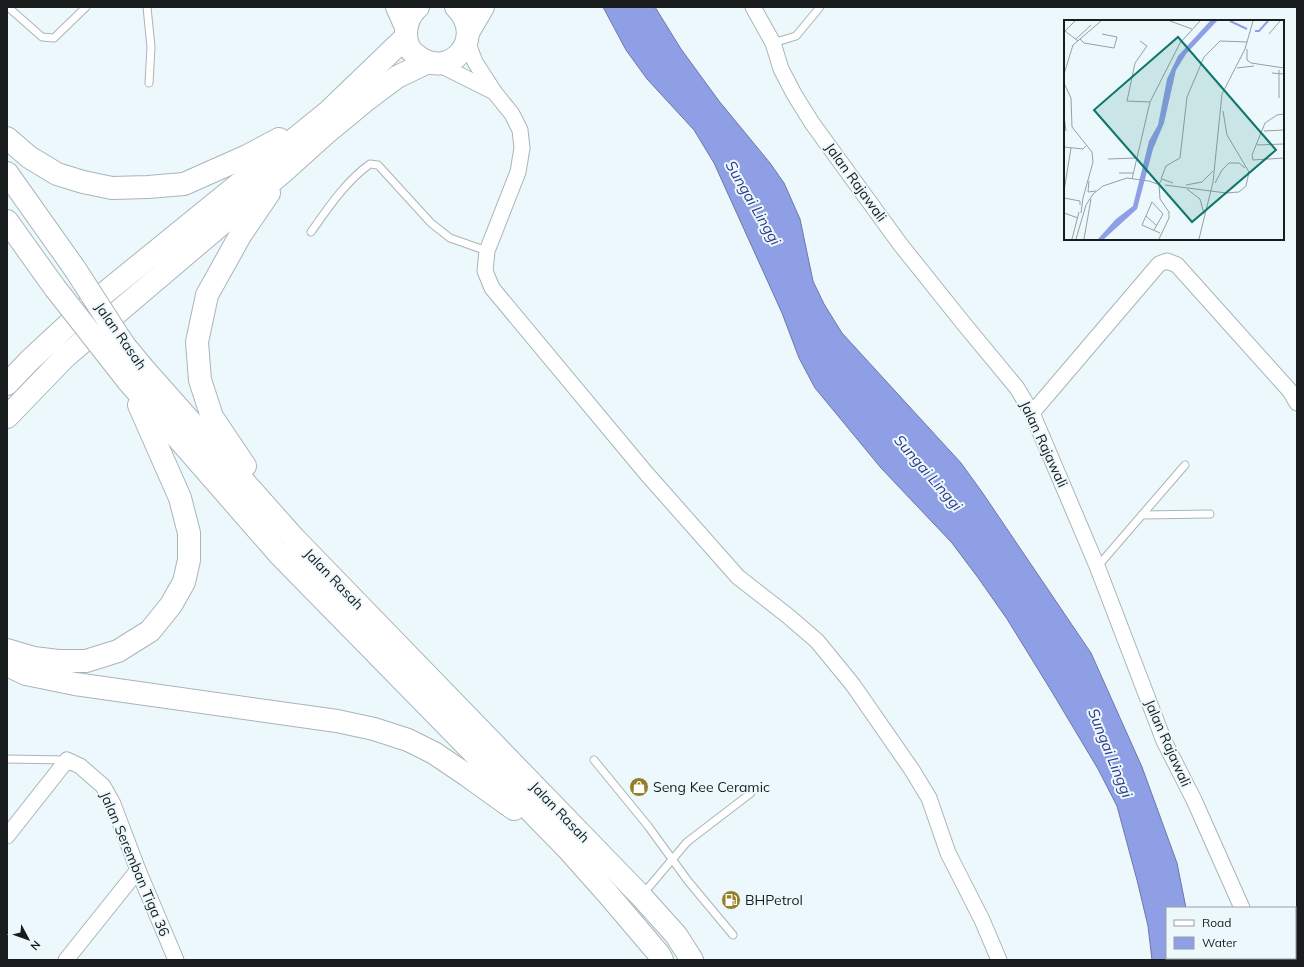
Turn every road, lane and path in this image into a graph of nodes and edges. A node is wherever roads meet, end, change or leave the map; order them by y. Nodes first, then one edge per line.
1 (8, 7) edge
2 (86, 7) edge
3 (147, 7) edge
4 (397, 7) edge
5 (418, 7) edge
6 (456, 7) edge
7 (483, 7) edge
8 (753, 7) edge
9 (820, 7) edge
10 (406, 32) junction
11 (468, 36) junction
12 (773, 43) junction
13 (433, 63) junction
14 (149, 83) dead end
15 (494, 93) junction
16 (329, 111) junction
17 (7, 138) edge
18 (284, 170) junction
19 (7, 173) edge
20 (7, 221) edge
21 (311, 232) dead end
22 (487, 252) junction
23 (136, 375) junction
24 (7, 384) edge
25 (1297, 403) edge
26 (1032, 413) junction
27 (7, 417) edge
28 (1185, 465) dead end
29 (1210, 514) dead end
30 (1142, 515) junction
31 (294, 538) junction
32 (1097, 566) junction
33 (7, 650) edge
34 (7, 666) edge
35 (7, 759) edge
36 (67, 760) junction
37 (594, 760) dead end
38 (751, 793) dead end
39 (7, 836) edge
40 (567, 848) junction
41 (671, 859) junction
42 (138, 870) junction
43 (641, 896) junction
44 (1242, 907) edge
45 (733, 935) dead end
46 (66, 960) edge
47 (176, 960) edge
48 (662, 960) edge
49 (692, 960) edge
50 (1000, 960) edge

1 - 2 lane
3 - 14 lane
4 - 10 main road
5 - 10 main road
6 - 11 main road
7 - 11 main road
8 - 12 street, Jalan Rajawali
9 - 12 lane
10 - 13 main road
10 - 16 main road
11 - 13 main road
11 - 15 street
12 - 26 street, Jalan Rajawali
13 - 15 street
13 - 18 main road
15 - 22 street
16 - 17 main road
16 - 24 main road
18 - 27 main road
18 - 31 main road
19 - 23 main road, Jalan Rasah, bridge
20 - 23 main road, Jalan Rasah, bridge
21 - 22 lane
22 - 50 street
23 - 31 main road, Jalan Rasah
23 - 33 main road
23 - 40 main road, Jalan Rasah
25 - 26 street
26 - 32 street, Jalan Rajawali
28 - 30 lane
29 - 30 lane
30 - 32 lane
31 - 43 main road, Jalan Rasah
32 - 44 street, Jalan Rajawali
34 - 40 main road
35 - 36 lane
36 - 39 street
36 - 42 street, Jalan Seremban Tiga 36
37 - 41 lane
38 - 41 lane
40 - 48 main road, Jalan Rasah
41 - 43 lane
41 - 45 lane
42 - 46 street
42 - 47 street, Jalan Seremban Tiga 36
43 - 49 main road, Jalan Rasah

